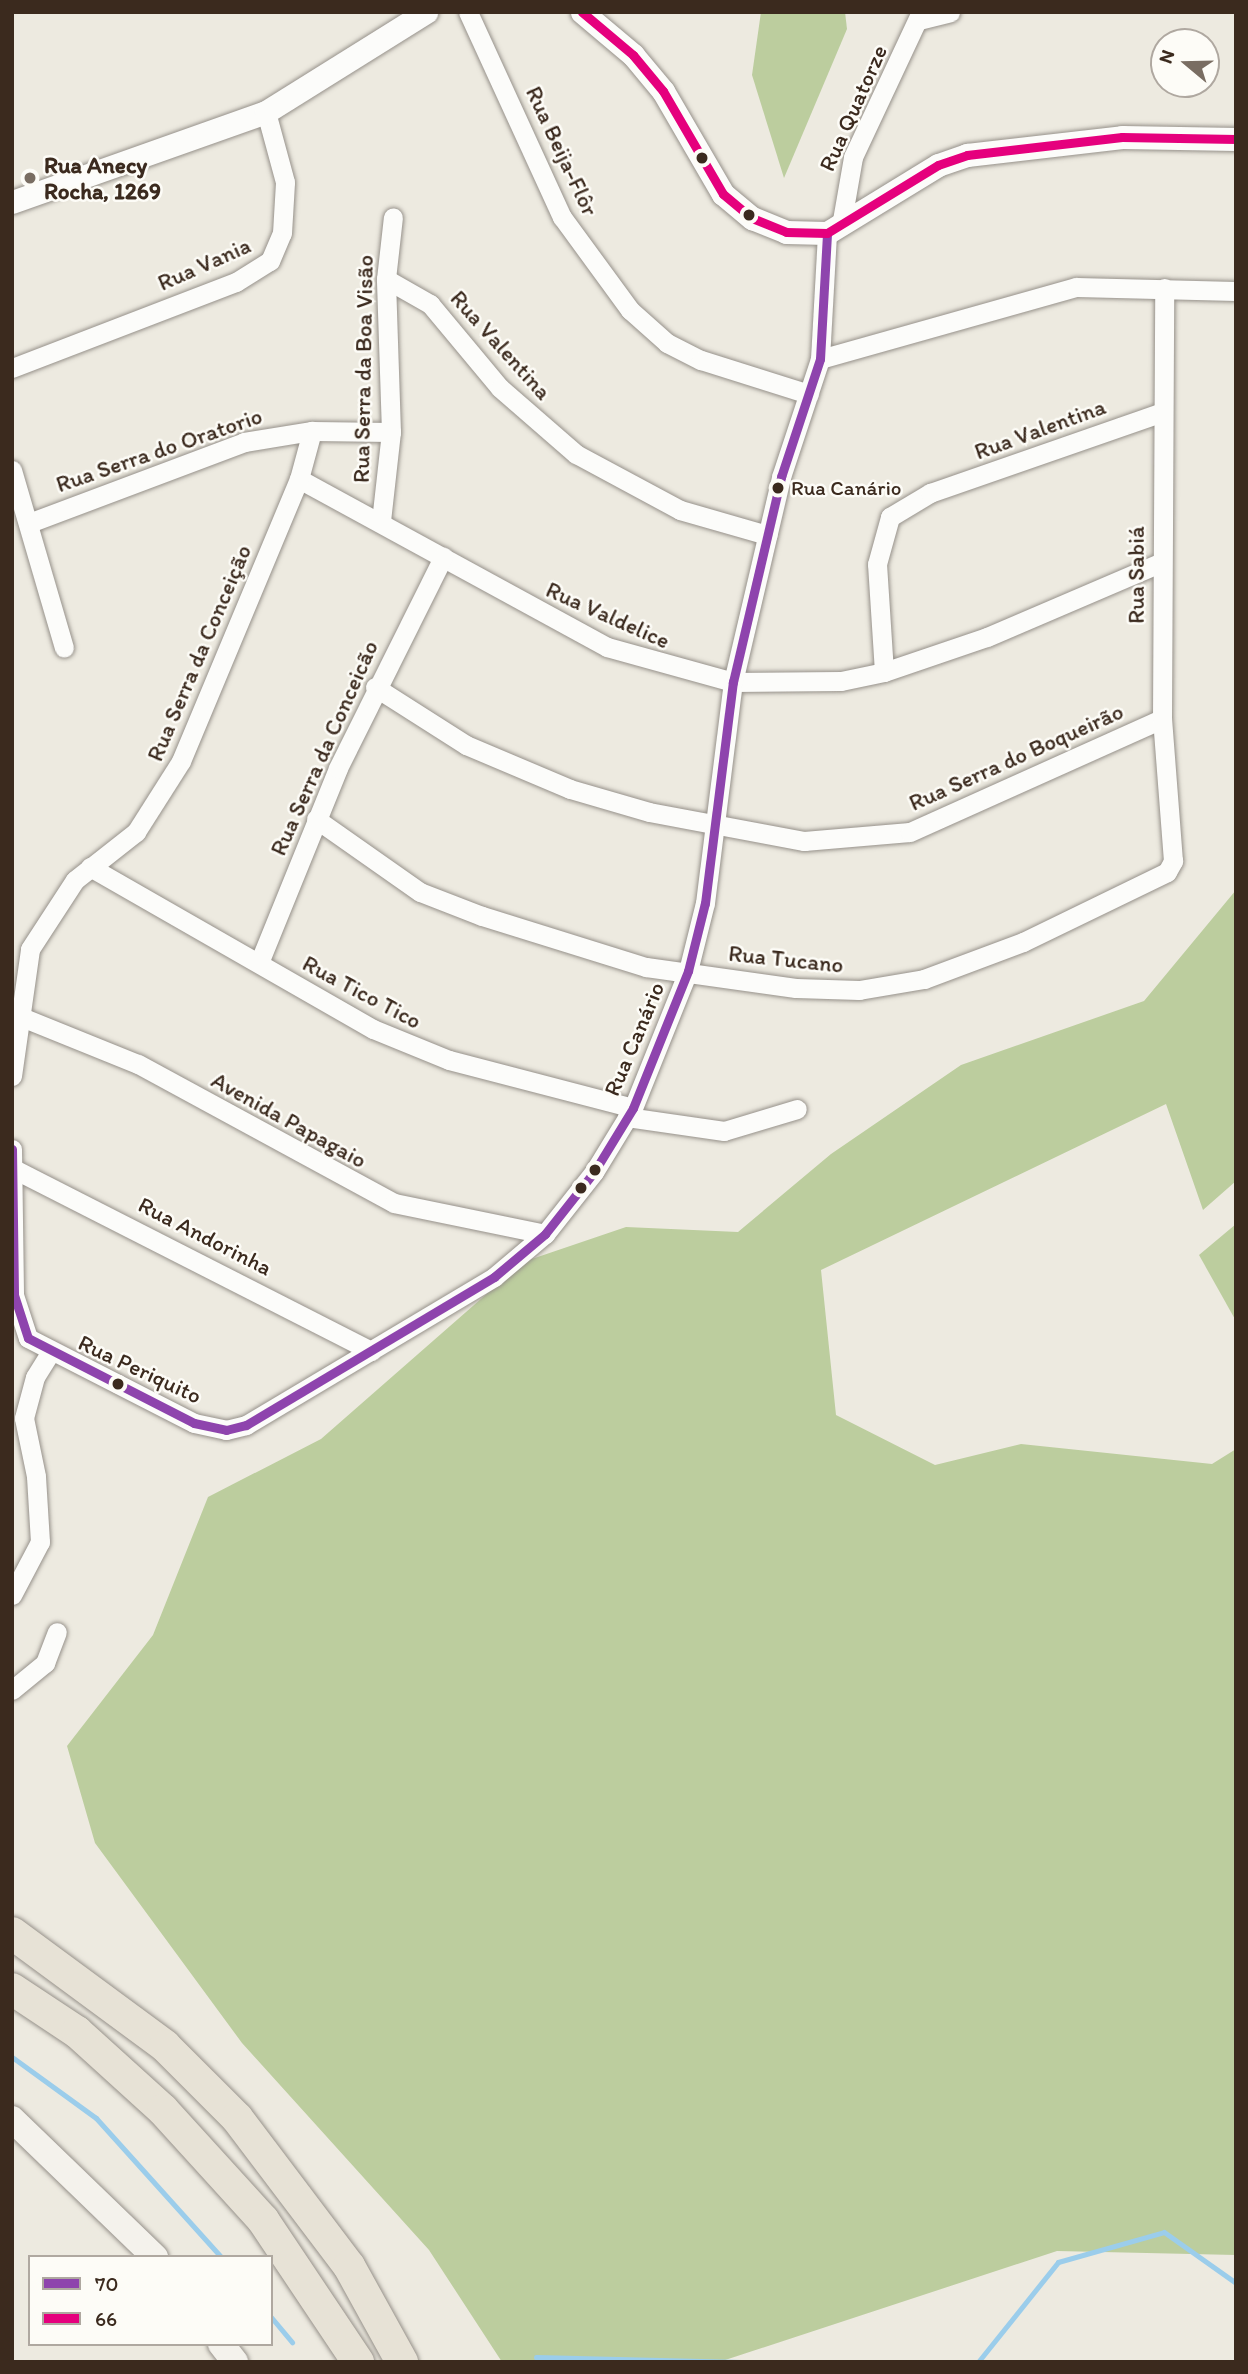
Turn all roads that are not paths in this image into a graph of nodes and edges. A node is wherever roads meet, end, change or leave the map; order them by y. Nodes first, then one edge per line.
1 (426, 12) edge
2 (468, 12) edge
3 (582, 12) edge
4 (950, 12) edge
5 (920, 16) edge
6 (266, 112) junction
7 (1236, 139) edge
8 (12, 202) edge
9 (393, 217) dead end
10 (834, 230) junction
11 (386, 279) junction
12 (1164, 288) junction
13 (1236, 291) edge
14 (820, 359) junction
15 (12, 368) edge
16 (809, 394) junction
17 (1162, 412) junction
18 (312, 431) junction
19 (391, 432) junction
20 (12, 470) edge
21 (299, 479) junction
22 (381, 521) junction
23 (29, 523) junction
24 (766, 535) junction
25 (443, 557) junction
26 (1160, 563) junction
27 (64, 648) dead end
28 (884, 673) junction
29 (733, 682) junction
30 (375, 687) junction
31 (1162, 719) junction
32 (316, 819) junction
33 (717, 825) junction
34 (1173, 861) joint
35 (90, 867) junction
36 (260, 962) junction
37 (688, 971) junction
38 (19, 1016) junction
39 (12, 1076) edge
40 (797, 1109) dead end
41 (630, 1112) junction
42 (13, 1159) edge
43 (545, 1234) junction
44 (371, 1351) junction
45 (50, 1353) junction
46 (236, 1430) joint
47 (12, 1595) edge
48 (57, 1632) dead end
49 (12, 1690) edge
50 (12, 1933) edge
51 (12, 1989) edge
52 (12, 2119) edge
53 (153, 2255) edge
54 (223, 2346) edge
55 (235, 2362) edge
56 (358, 2362) edge
57 (402, 2362) edge

1 - 6 street
2 - 16 street, Rua Beija-Flôr
3 - 10 street
4 - 5 street
5 - 10 street, Rua Quatorze
6 - 8 street
6 - 15 street, Rua Vania
7 - 10 street
9 - 11 street, Rua Serra da Boa Visão
10 - 14 street, Rua Canário
11 - 19 street, Rua Serra da Boa Visão
11 - 24 street, Rua Valentina
12 - 13 street
12 - 14 street
12 - 17 street, Rua Sabiá
14 - 16 street, Rua Canário
16 - 24 street, Rua Canário
17 - 26 street, Rua Sabiá
17 - 28 street, Rua Valentina
18 - 19 street, Rua Serra do Oratorio
18 - 21 street, Rua Serra da Conceição
18 - 23 street, Rua Serra do Oratorio
19 - 22 street, Rua Serra da Boa Visão
20 - 23 street
21 - 22 street, Rua Valdelice
21 - 35 street, Rua Serra da Conceição
22 - 25 street, Rua Valdelice
23 - 27 street
24 - 29 street, Rua Canário
25 - 29 street, Rua Valdelice
25 - 30 street, Rua Serra da Conceicão
26 - 28 street, Rua Valdelice
26 - 31 street, Rua Sabiá
28 - 29 street, Rua Valdelice
29 - 33 street, Rua Canário
30 - 32 street, Rua Serra da Conceicão
30 - 33 street, Rua Serra do Boqueirão
31 - 33 street, Rua Serra do Boqueirão
31 - 34 street, Rua Sabiá
32 - 36 street, Rua Serra da Conceicão
32 - 37 street, Rua Tucano
33 - 37 street, Rua Canário
34 - 37 street, Rua Tucano
35 - 36 street, Rua Tico Tico
35 - 38 street, Rua Serra da Conceição
36 - 41 street, Rua Tico Tico
37 - 41 street, Rua Canário
38 - 39 street, Rua Serra da Conceição
38 - 43 street, Avenida Papagaio
40 - 41 street, Rua Tico Tico
41 - 43 street, Rua Canário
42 - 44 street, Rua Andorinha
42 - 45 street, Rua Periquito
43 - 44 street, Rua Canário
44 - 46 street, Rua Canário
45 - 46 street, Rua Periquito
45 - 47 street
48 - 49 street
50 - 57 highway
51 - 56 highway
52 - 53 main road
54 - 55 main road

